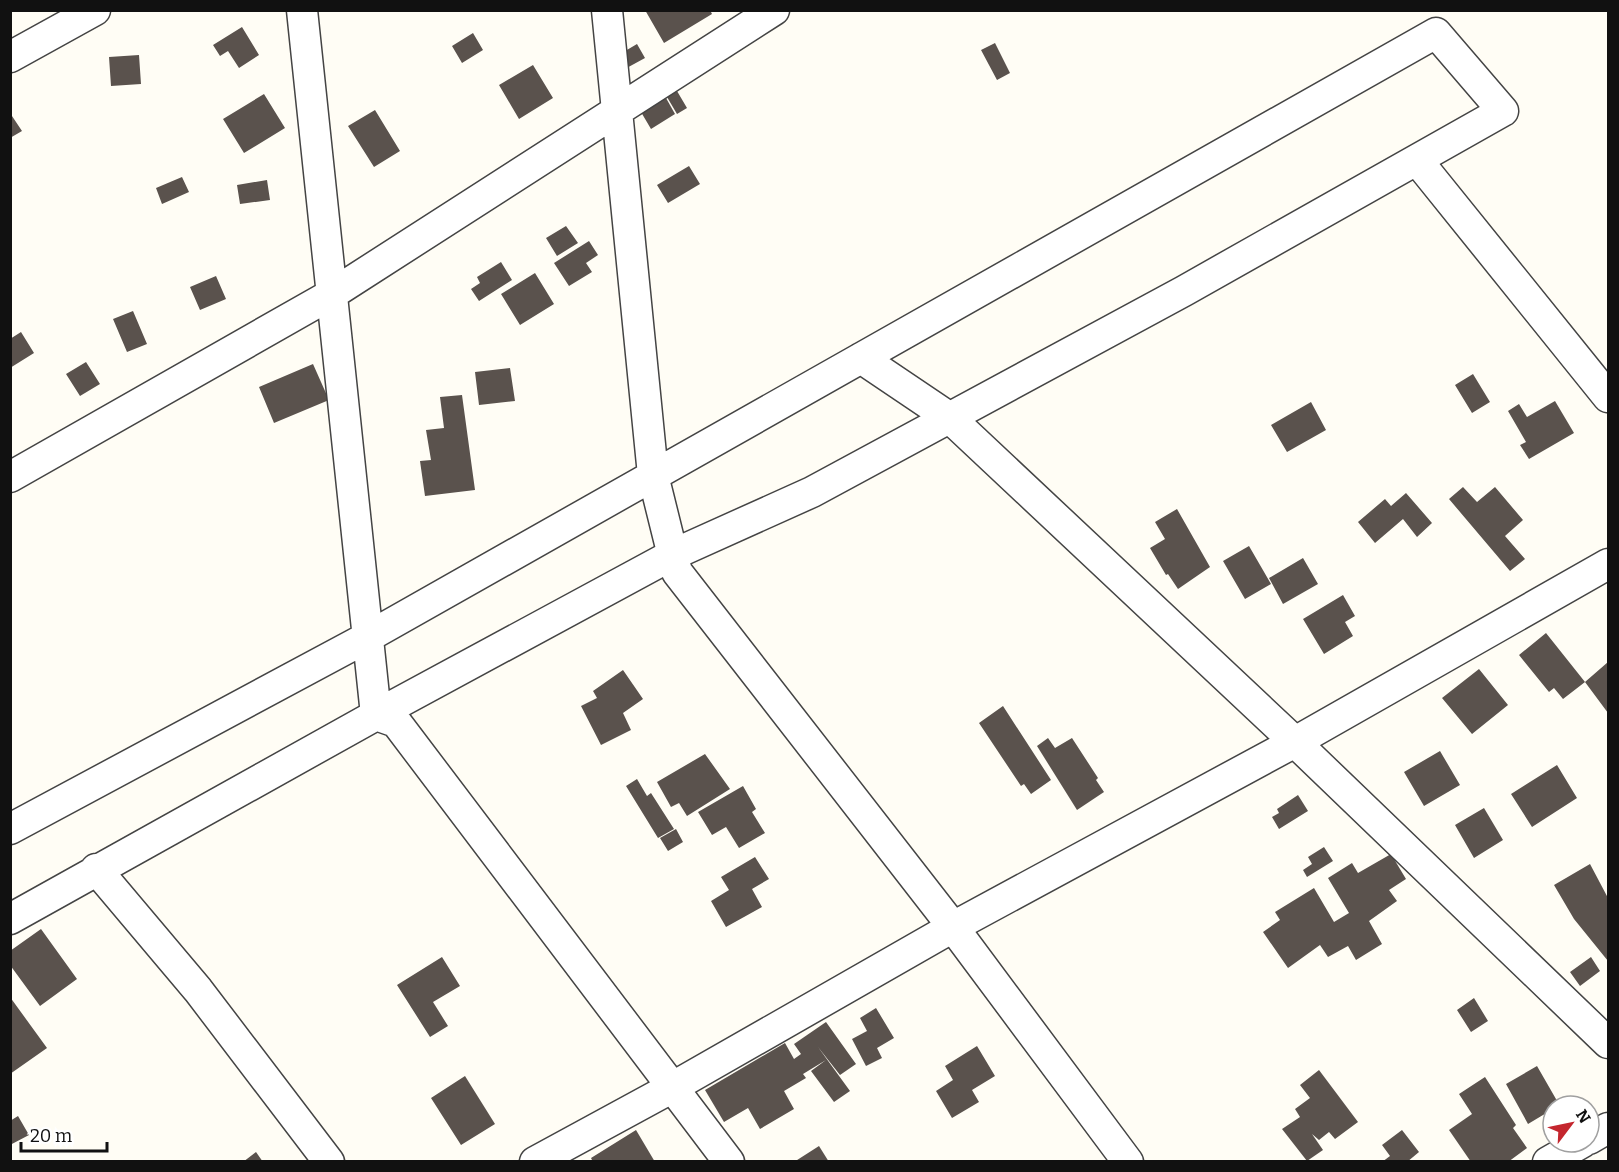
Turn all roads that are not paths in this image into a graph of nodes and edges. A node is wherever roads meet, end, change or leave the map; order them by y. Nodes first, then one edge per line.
1 (95, 10) edge
2 (302, 10) edge
3 (607, 10) edge
4 (774, 10) edge
5 (10, 57) edge
6 (617, 111) junction
7 (1417, 160) junction
8 (332, 294) junction
9 (861, 358) junction
10 (1608, 397) edge
11 (950, 418) junction
12 (653, 475) junction
13 (10, 477) edge
14 (672, 555) junction
15 (1608, 564) edge
16 (366, 639) junction
17 (376, 715) junction
18 (1295, 742) junction
19 (10, 829) edge
20 (96, 870) junction
21 (10, 919) edge
22 (953, 927) junction
23 (1608, 1043) edge
24 (673, 1087) junction
25 (329, 1161) edge
26 (536, 1161) edge
27 (729, 1161) edge
28 (1128, 1161) edge

1 - 5 street
2 - 8 street
3 - 6 street
4 - 6 street
6 - 8 street
6 - 12 street
7 - 9 street
7 - 10 street
7 - 11 street
8 - 13 street
8 - 16 street
9 - 11 street
9 - 12 street
11 - 14 street
11 - 18 street
12 - 14 street
12 - 16 street
14 - 17 street
14 - 22 street
15 - 18 street
16 - 17 street
16 - 19 street
17 - 20 street
17 - 24 street
18 - 22 street
18 - 23 street
20 - 21 street
20 - 25 street
22 - 24 street
22 - 28 street
24 - 26 street
24 - 27 street

